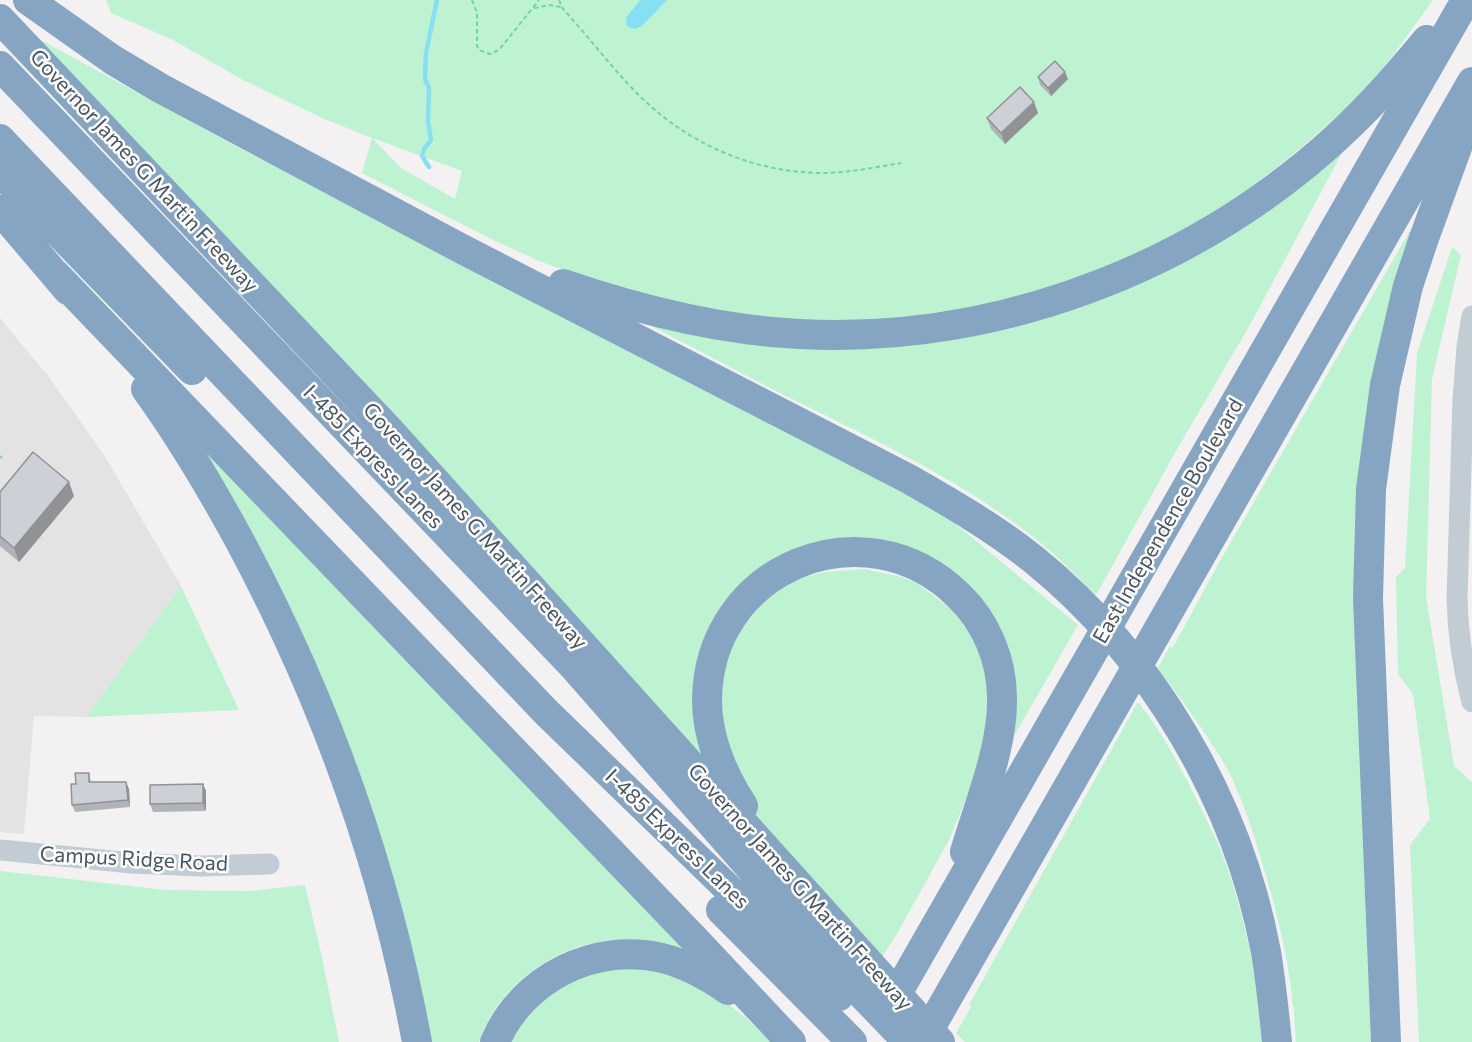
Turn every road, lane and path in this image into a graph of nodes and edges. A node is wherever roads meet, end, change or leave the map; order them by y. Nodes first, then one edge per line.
1 (28, 0) edge
2 (472, 0) edge
3 (539, 0) edge
4 (559, 0) edge
5 (1459, 0) edge
6 (1466, 0) edge
7 (563, 9) junction
8 (532, 10) junction
9 (0, 20) edge
10 (0, 66) edge
11 (1472, 82) edge
12 (1472, 107) edge
13 (0, 139) edge
14 (901, 163) dead end
15 (0, 172) edge
16 (0, 210) edge
17 (462, 249) junction
18 (55, 274) junction
19 (1472, 316) edge
20 (1472, 702) edge
21 (0, 850) edge
22 (269, 864) dead end
23 (784, 868) junction
24 (949, 903) junction
25 (770, 1020) junction
26 (417, 1042) edge
27 (495, 1042) edge
28 (791, 1042) edge
29 (852, 1042) edge
30 (869, 1042) edge
31 (884, 1042) edge
32 (908, 1042) edge
33 (922, 1042) edge
34 (940, 1042) edge
35 (1277, 1042) edge
36 (1386, 1042) edge

1 - 17 highway
2 - 8 path
3 - 8 path
4 - 7 path
5 - 17 highway
6 - 24 highway, East Independence Boulevard
7 - 8 path
7 - 14 path
9 - 23 highway, Governor James G Martin Freeway
10 - 32 highway, I-485 Express Lanes
11 - 33 highway
12 - 36 highway
13 - 31 highway, I-485 Express Lanes
15 - 29 highway
16 - 18 highway
17 - 35 highway
18 - 25 highway
18 - 26 highway
19 - 20 street
21 - 22 street, Campus Ridge Road
23 - 24 highway
23 - 34 highway, Governor James G Martin Freeway
24 - 30 highway, East Independence Boulevard
25 - 27 highway
25 - 28 highway

